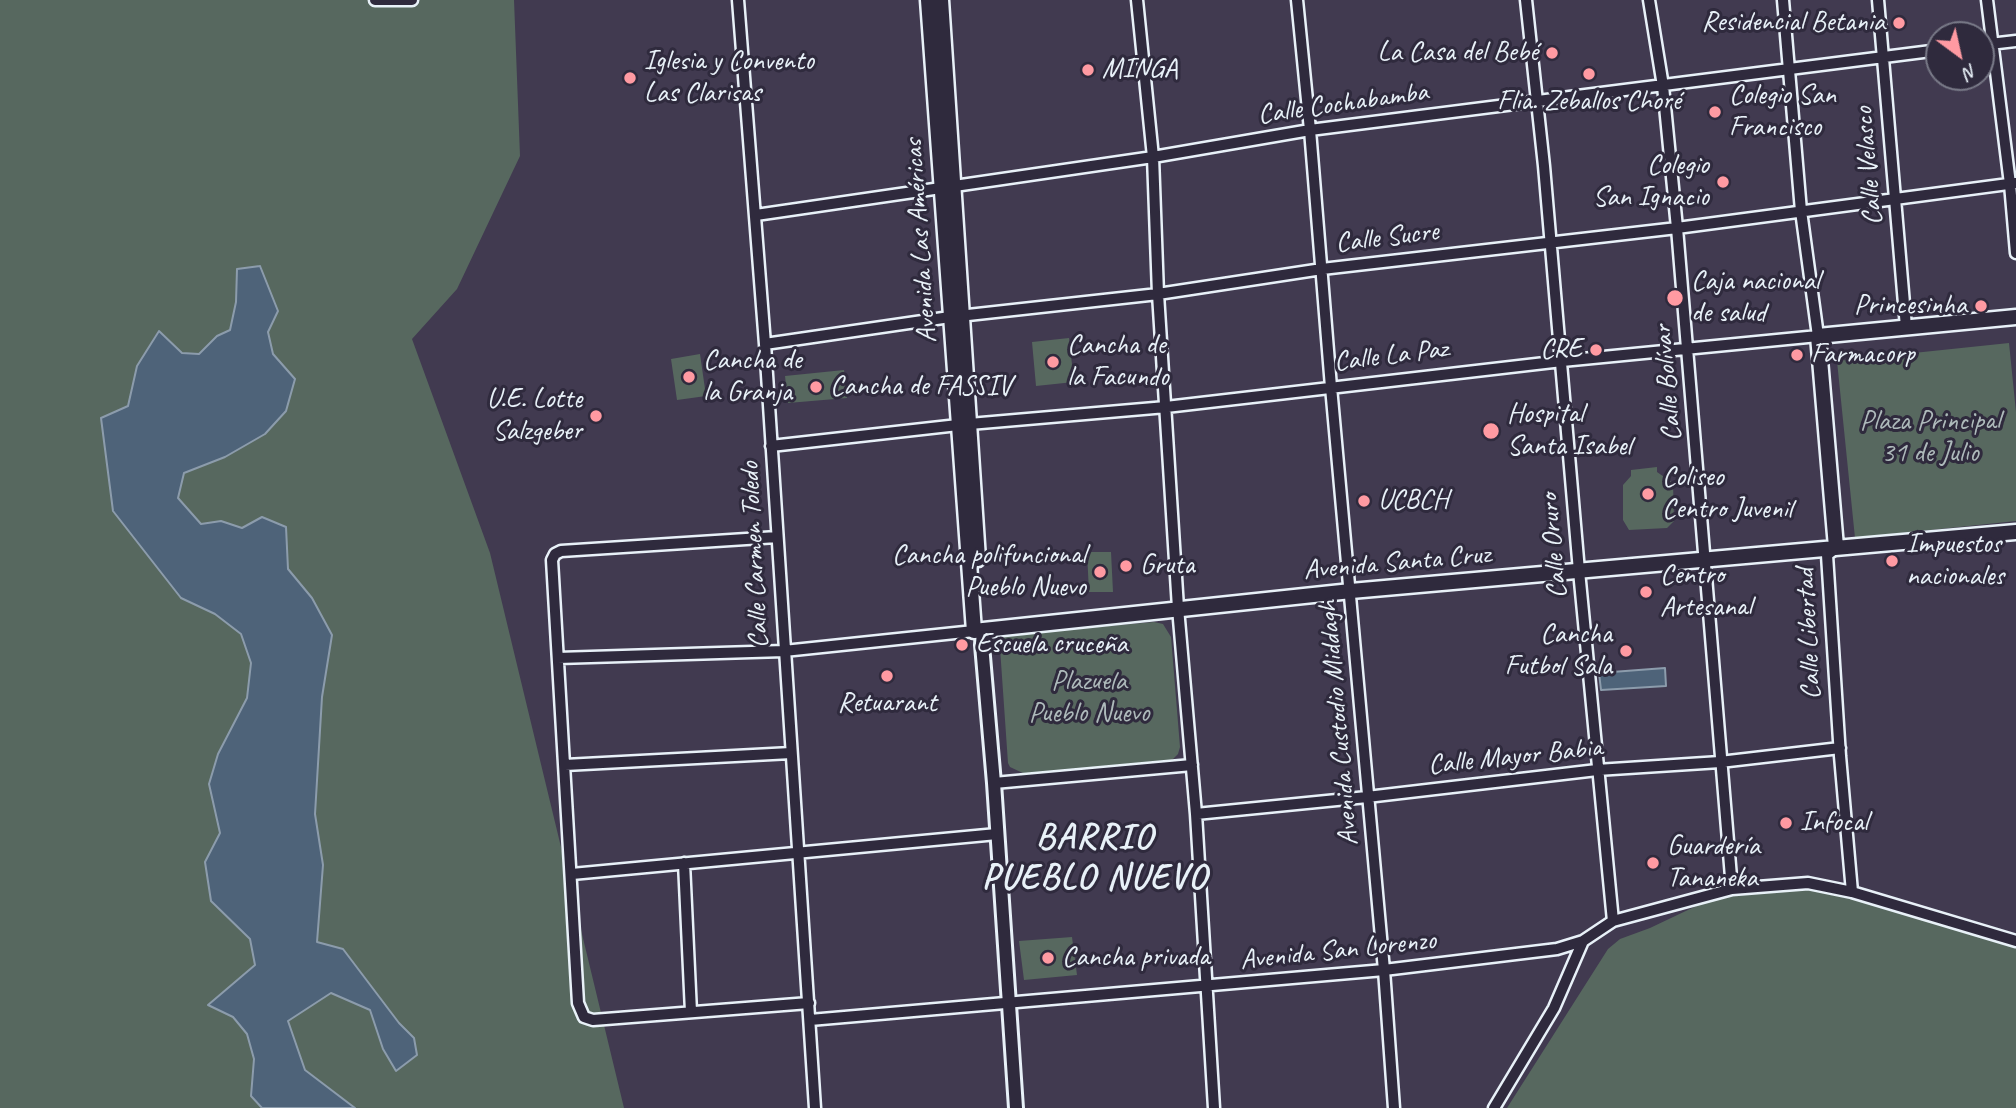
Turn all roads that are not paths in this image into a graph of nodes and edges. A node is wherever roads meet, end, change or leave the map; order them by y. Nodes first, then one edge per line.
1 (375, 0) edge
2 (412, 0) edge
3 (737, 0) edge
4 (928, 0) edge
5 (941, 0) edge
6 (1137, 0) edge
7 (1297, 0) edge
8 (1526, 0) edge
9 (1649, 0) edge
10 (1783, 0) edge
11 (1878, 0) edge
12 (1987, 0) edge
13 (1987, 21) edge
14 (2016, 41) edge
15 (1995, 44) edge
16 (1925, 52) edge
17 (1883, 56) junction
18 (1790, 69) junction
19 (1662, 86) junction
20 (1995, 91) edge
21 (1536, 101) junction
22 (1310, 130) junction
23 (1153, 157) junction
24 (2013, 183) edge
25 (948, 185) junction
26 (1894, 198) junction
27 (1801, 211) junction
28 (756, 215) junction
29 (1677, 228) junction
30 (1551, 241) junction
31 (2016, 253) edge
32 (1322, 269) junction
33 (1158, 294) junction
34 (956, 316) junction
35 (2016, 317) edge
36 (1906, 327) junction
37 (1818, 336) junction
38 (765, 344) junction
39 (1688, 348) junction
40 (1562, 361) junction
41 (1331, 387) junction
42 (1166, 407) junction
43 (964, 425) junction
44 (771, 446) junction
45 (2016, 532) edge
46 (777, 537) junction
47 (1836, 547) junction
48 (1704, 559) junction
49 (1578, 571) junction
50 (1350, 591) junction
51 (1178, 608) junction
52 (979, 630) junction
53 (783, 651) junction
54 (558, 658) junction
55 (1840, 748) junction
56 (791, 753) junction
57 (1720, 762) junction
58 (565, 765) junction
59 (1192, 765) junction
60 (1597, 770) junction
61 (994, 783) junction
62 (1367, 797) junction
63 (1196, 814) junction
64 (997, 834) junction
65 (797, 853) junction
66 (684, 863) junction
67 (572, 874) junction
68 (1732, 890) junction
69 (1852, 892) junction
70 (1613, 921) junction
71 (2016, 941) edge
72 (1583, 942) junction
73 (1384, 970) junction
74 (1208, 987) junction
75 (809, 1003) junction
76 (1010, 1004) junction
77 (691, 1012) junction
78 (810, 1020) junction
79 (815, 1108) edge
80 (1016, 1108) edge
81 (1214, 1108) edge
82 (1394, 1108) edge
83 (1494, 1108) edge

1 - 2 street
3 - 28 street, Calle Carmen Toledo
4 - 25 main road, Avenida Las Américas
5 - 25 main road, Avenida Las Américas
6 - 23 street
7 - 22 street, Avenida Custodio Middagh
8 - 21 street, Calle Oruro
9 - 19 street, Calle Bolívar
10 - 18 street, Calle Libertad
11 - 17 street, Calle Velasco
12 - 13 street
14 - 15 street
16 - 17 street, Calle Cochabamba
17 - 18 street, Calle Cochabamba
17 - 26 street, Calle Velasco
18 - 19 street, Calle Cochabamba
18 - 27 street, Calle Libertad
19 - 21 street, Calle Cochabamba
19 - 29 street, Calle Bolívar
20 - 24 street
21 - 22 street, Calle Cochabamba
21 - 30 street, Calle Oruro
22 - 23 street, Calle Cochabamba
22 - 32 street, Avenida Custodio Middagh
23 - 25 street, Calle Cochabamba
23 - 33 street
24 - 26 street, Calle Sucre
24 - 31 street
25 - 28 street, Calle Cochabamba
25 - 34 main road, Avenida Las Américas
26 - 27 street, Calle Sucre
26 - 36 street, Calle Velasco
27 - 29 street, Calle Sucre
27 - 37 street, Calle Libertad
28 - 38 street, Calle Carmen Toledo
29 - 30 street, Calle Sucre
29 - 39 street, Calle Bolívar
30 - 32 street, Calle Sucre
30 - 40 street, Calle Oruro
32 - 33 street, Calle Sucre
32 - 41 street, Avenida Custodio Middagh
33 - 34 street, Calle Sucre
33 - 42 street
34 - 38 street, Calle Sucre
34 - 43 main road, Avenida Las Américas
35 - 36 main road, Calle La Paz
36 - 37 main road, Calle La Paz
37 - 39 street, Calle La Paz
37 - 47 main road, Calle Libertad
38 - 44 street, Calle Carmen Toledo
39 - 40 street, Calle La Paz
39 - 48 street, Calle Bolívar
40 - 41 street, Calle La Paz
40 - 49 street, Calle Oruro
41 - 42 street, Calle La Paz
41 - 50 street, Avenida Custodio Middagh
42 - 43 street, Calle La Paz
42 - 51 street
43 - 44 street, Calle La Paz
43 - 52 main road, Avenida Las Américas
44 - 46 street, Calle Carmen Toledo
45 - 47 main road, Avenida Santa Cruz
46 - 53 street, Calle Carmen Toledo
46 - 54 street
47 - 48 main road, Avenida Santa Cruz
47 - 55 street, Calle Libertad
48 - 49 main road, Avenida Santa Cruz
48 - 57 street, Calle Bolívar
49 - 50 main road, Avenida Santa Cruz
49 - 60 street, Calle Oruro
50 - 51 main road, Avenida Santa Cruz
50 - 62 street, Avenida Custodio Middagh
51 - 52 main road, Avenida Santa Cruz
51 - 59 street
52 - 53 street, Avenida Santa Cruz
52 - 61 street, Avenida Las Américas
53 - 54 street, Avenida Santa Cruz
53 - 56 street, Calle Carmen Toledo
54 - 58 street
55 - 57 street, Calle Mayor Babia
55 - 69 street, Calle Libertad
56 - 58 street
56 - 65 street, Calle Carmen Toledo
57 - 60 street, Calle Mayor Babia
57 - 68 street, Calle Bolívar
58 - 67 street
59 - 61 street
59 - 63 street
60 - 62 street, Calle Mayor Babia
60 - 70 street, Calle Oruro
61 - 64 street, Avenida Las Américas
62 - 63 street, Calle Mayor Babia
62 - 73 street, Avenida Custodio Middagh
63 - 74 street
64 - 65 street
64 - 76 street, Avenida Las Américas
65 - 66 street
65 - 75 street, Calle Carmen Toledo
66 - 67 street
66 - 77 street
67 - 77 street
68 - 69 street
68 - 70 street
69 - 71 street
70 - 72 street, Avenida San Lorenzo
72 - 73 street, Avenida San Lorenzo
72 - 83 street
73 - 74 street, Avenida San Lorenzo
73 - 82 street, Avenida Custodio Middagh
74 - 76 street, Avenida San Lorenzo
74 - 81 street
75 - 77 street
75 - 78 street, Calle Carmen Toledo
76 - 78 street, Avenida San Lorenzo
76 - 80 street, Avenida Las Américas
78 - 79 street, Calle Carmen Toledo

